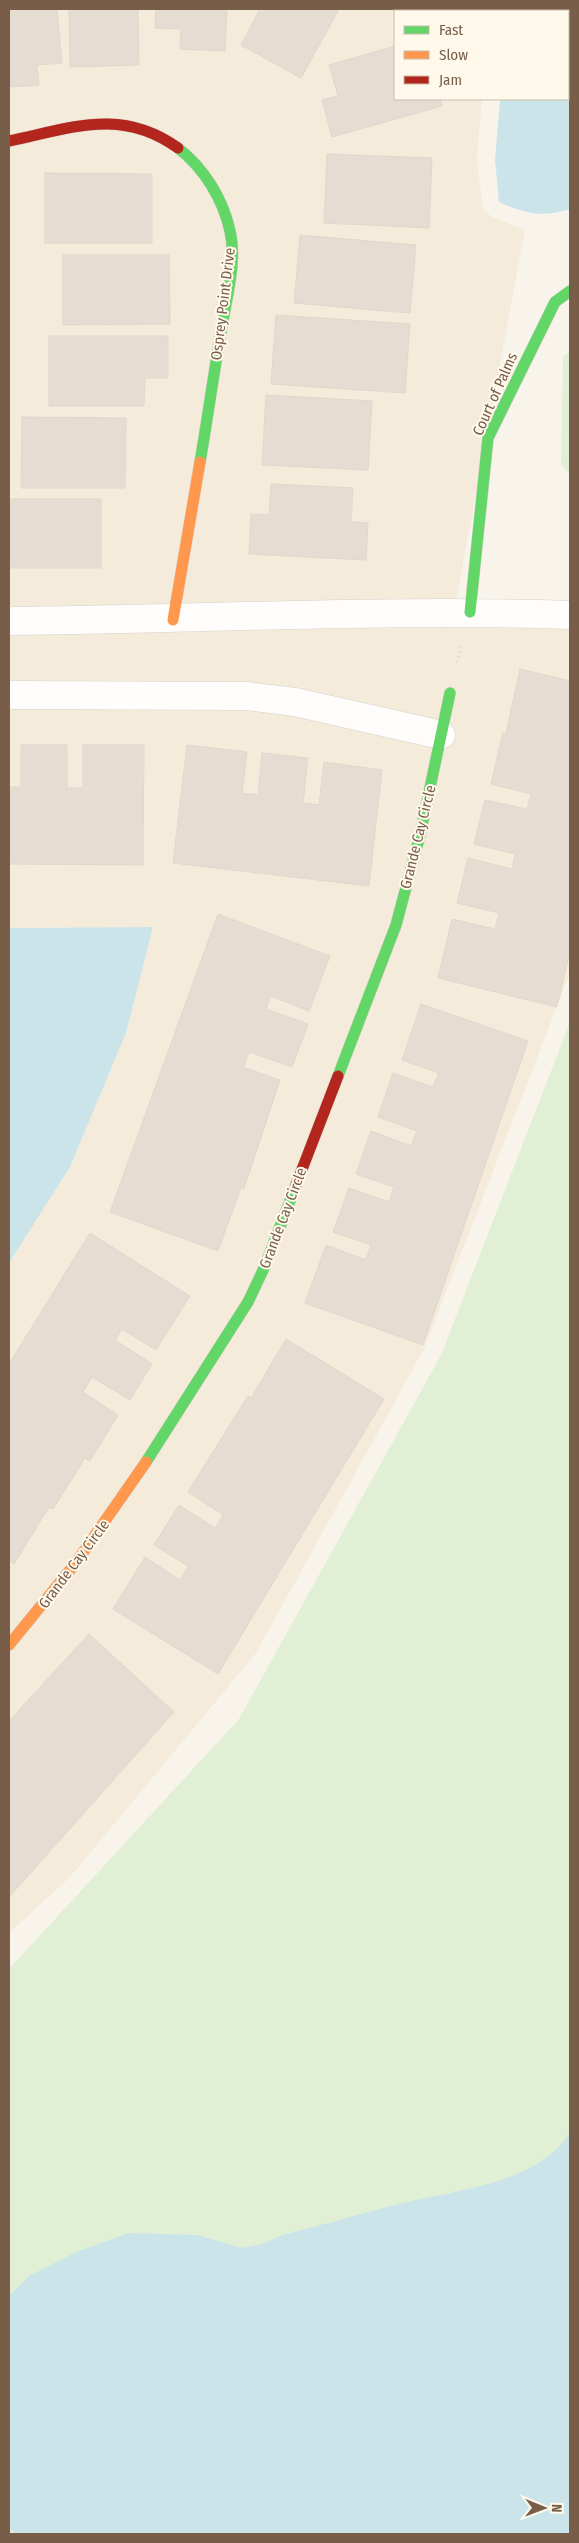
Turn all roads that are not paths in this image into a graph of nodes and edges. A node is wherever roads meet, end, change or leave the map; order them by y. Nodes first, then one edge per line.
1 (9, 140) edge
2 (570, 291) edge
3 (470, 612) junction
4 (570, 614) edge
5 (173, 620) junction
6 (9, 621) edge
7 (450, 693) road end
8 (9, 695) edge
9 (441, 735) junction
10 (9, 1645) edge

1 - 5 street, Osprey Point Drive
2 - 3 street, Court of Palms
3 - 4 street
3 - 5 street
5 - 6 street
7 - 9 street, Grande Cay Circle
8 - 9 street
9 - 10 street, Grande Cay Circle

